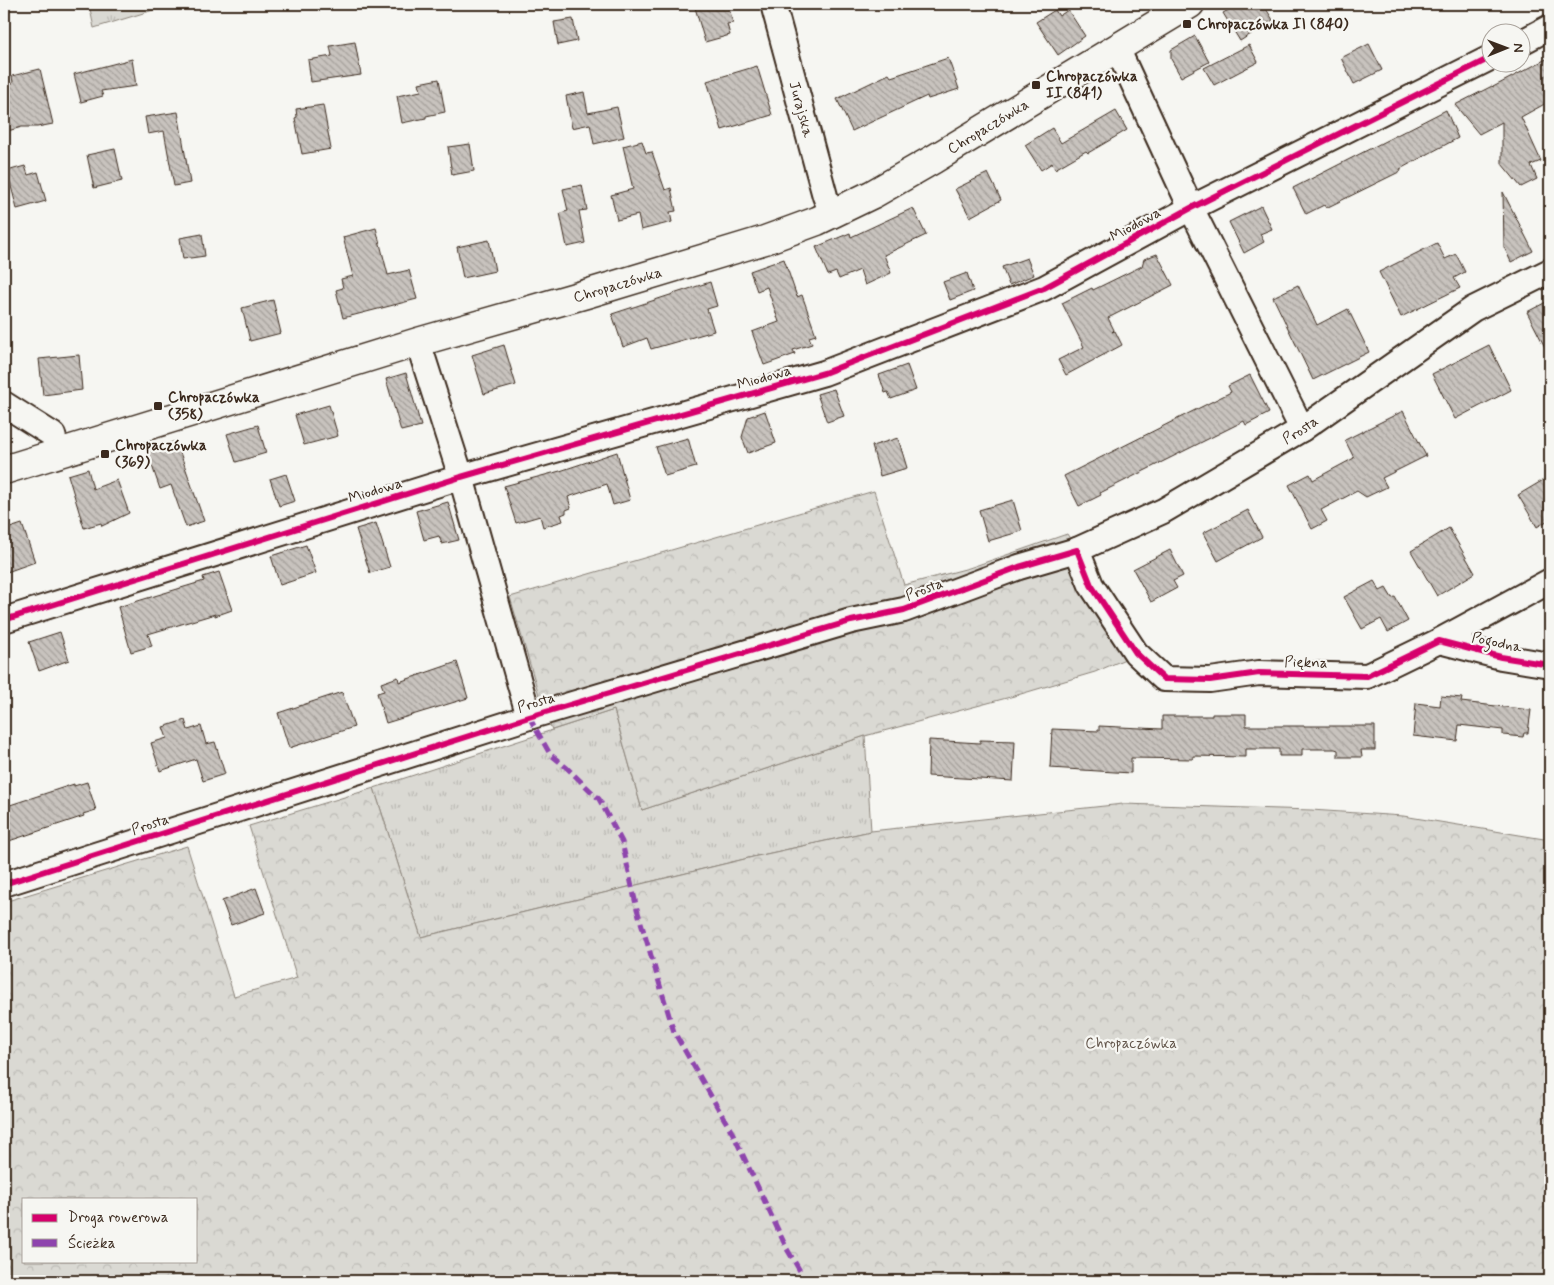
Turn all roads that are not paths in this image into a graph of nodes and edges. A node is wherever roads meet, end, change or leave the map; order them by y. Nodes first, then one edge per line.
1 (773, 4) edge
2 (1190, 4) edge
3 (1550, 27) edge
4 (1532, 37) edge
5 (1115, 50) junction
6 (1482, 62) edge
7 (1190, 208) junction
8 (832, 214) junction
9 (1550, 271) edge
10 (418, 342) junction
11 (4, 404) edge
12 (1302, 429) junction
13 (58, 453) junction
14 (4, 470) edge
15 (461, 477) junction
16 (1077, 550) junction
17 (1550, 581) edge
18 (4, 620) edge
19 (1440, 641) junction
20 (1550, 665) edge
21 (529, 717) junction
22 (4, 884) edge

1 - 8 street, Jurajska
2 - 5 street, Chropaczówka
3 - 4 street
5 - 7 street
5 - 8 street, Chropaczówka
6 - 7 street, Miodowa
7 - 12 street
7 - 15 street, Miodowa
8 - 10 street, Chropaczówka
9 - 12 street, Prosta
10 - 13 street, Chropaczówka
10 - 15 street
11 - 13 street
12 - 16 street, Prosta
13 - 14 street, Chropaczówka
15 - 18 street, Miodowa
15 - 21 street
16 - 19 street, Piękna
16 - 21 street, Prosta
17 - 19 street, Piękna
19 - 20 street, Pogodna
21 - 22 street, Prosta

